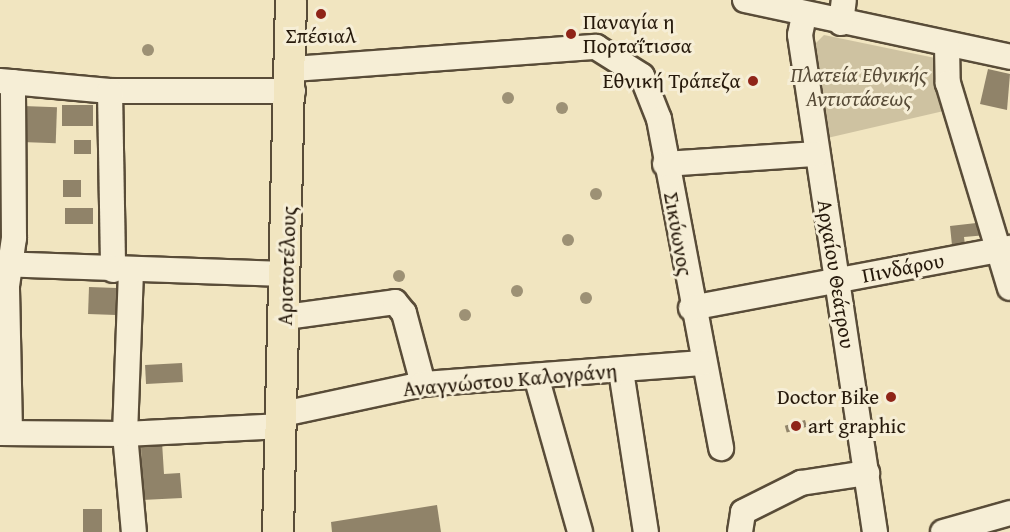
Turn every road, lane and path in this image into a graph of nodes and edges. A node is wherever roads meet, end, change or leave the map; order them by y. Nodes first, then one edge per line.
1 (291, 0) edge
2 (761, 2) edge
3 (843, 12) edge
4 (804, 16) junction
5 (947, 44) junction
6 (1010, 57) edge
7 (293, 80) junction
8 (7, 82) edge
9 (110, 91) junction
10 (817, 154) junction
11 (665, 164) junction
12 (1004, 249) edge
13 (6, 264) edge
14 (122, 271) junction
15 (287, 274) junction
16 (838, 280) junction
17 (1010, 288) edge
18 (691, 308) junction
19 (286, 317) junction
20 (703, 363) junction
21 (621, 371) junction
22 (536, 376) junction
23 (423, 384) junction
24 (283, 420) junction
25 (5, 432) edge
26 (126, 434) junction
27 (721, 448) dead end
28 (867, 473) junction
29 (1010, 513) edge
30 (739, 527) edge
31 (134, 532) edge
32 (278, 532) edge
33 (580, 532) edge
34 (646, 532) edge
35 (875, 532) edge
36 (942, 532) edge

1 - 7 main road, Αριστοτέλους
2 - 4 street
3 - 4 street
3 - 5 street
4 - 10 street, Αρχαίου Θεάτρου
5 - 6 street
5 - 12 street
7 - 9 street
7 - 11 street, Σικύωνος
7 - 15 main road, Αριστοτέλους
8 - 9 street
8 - 13 street
9 - 14 street
10 - 11 street
10 - 16 street, Αρχαίου Θεάτρου
11 - 18 street, Σικύωνος
12 - 16 street, Πινδάρου
12 - 17 street
13 - 14 street
13 - 25 street
14 - 15 street
14 - 26 street
15 - 19 main road, Αριστοτέλους
16 - 18 street, Πινδάρου
16 - 28 street, Αρχαίου Θεάτρου
18 - 20 street, Σικύωνος
19 - 23 street
19 - 24 main road, Αριστοτέλους
20 - 21 street, Αναγνώστου Καλογράνη
20 - 27 street, Σικύωνος
21 - 22 street, Αναγνώστου Καλογράνη
21 - 34 street
22 - 23 street, Αναγνώστου Καλογράνη
22 - 33 street
23 - 24 street, Αναγνώστου Καλογράνη
24 - 26 street, Αναγνώστου Καλογράνη
24 - 32 main road, Αριστοτέλους
25 - 26 street, Αναγνώστου Καλογράνη
26 - 31 street
28 - 30 street
28 - 35 street, Αρχαίου Θεάτρου
29 - 36 street

